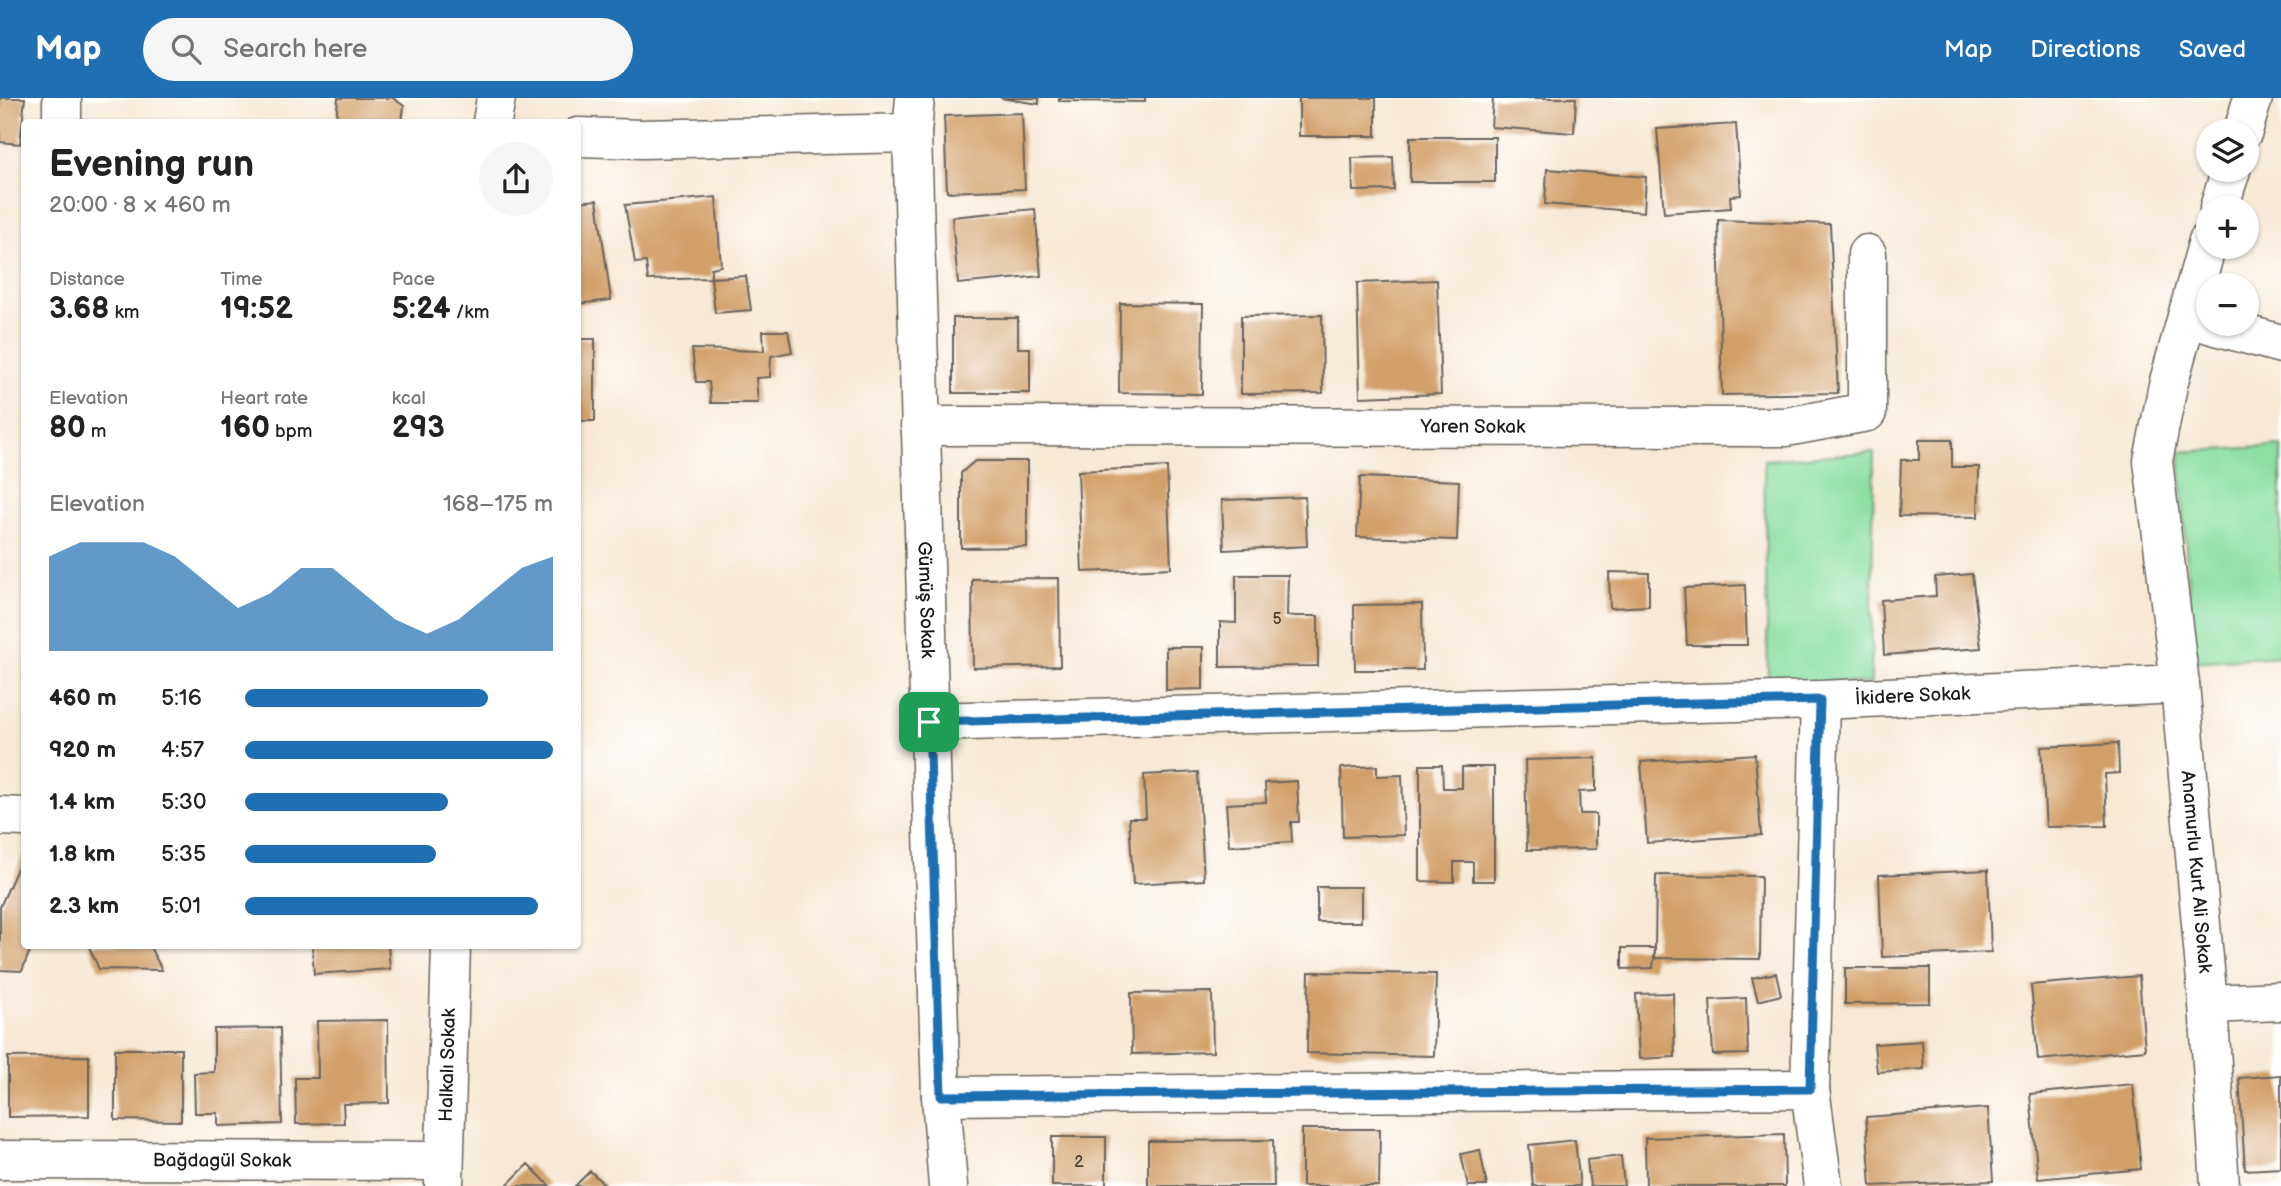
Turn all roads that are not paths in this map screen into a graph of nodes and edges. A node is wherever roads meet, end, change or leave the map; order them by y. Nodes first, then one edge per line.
1 (62, 98) edge
2 (496, 98) edge
3 (2253, 98) edge
4 (914, 115) edge
5 (62, 119) edge
6 (492, 119) edge
7 (2247, 119) edge
8 (581, 137) edge
9 (1867, 254) dead end
10 (2196, 332) edge
11 (2252, 336) edge
12 (2281, 344) edge
13 (920, 426) junction
14 (2180, 684) junction
15 (1820, 700) junction
16 (929, 722) junction
17 (0, 816) edge
18 (21, 817) edge
19 (451, 949) edge
20 (2281, 1001) edge
21 (2208, 1004) junction
22 (1810, 1089) junction
23 (941, 1096) junction
24 (0, 1160) edge
25 (219, 1172) edge
26 (444, 1173) edge
27 (948, 1186) edge
28 (1823, 1186) edge
29 (2220, 1186) edge

1 - 5 street
2 - 6 street
3 - 7 street
4 - 8 street
4 - 13 street, Gümüş Sokak
9 - 13 street, Yaren Sokak
10 - 14 street, Anamurlu Kurt Ali Sokak
11 - 12 street
13 - 16 street, Gümüş Sokak
14 - 15 street, İkidere Sokak
14 - 21 street, Anamurlu Kurt Ali Sokak
15 - 16 street, İkidere Sokak
15 - 22 street
16 - 23 street, Gümüş Sokak
17 - 18 street
19 - 26 street, Halkalı Sokak
20 - 21 street
21 - 29 street, Anamurlu Kurt Ali Sokak
22 - 23 street
22 - 28 street
23 - 27 street, Gümüş Sokak
24 - 25 street, Bağdagül Sokak
25 - 26 street, Bağdagül Sokak

